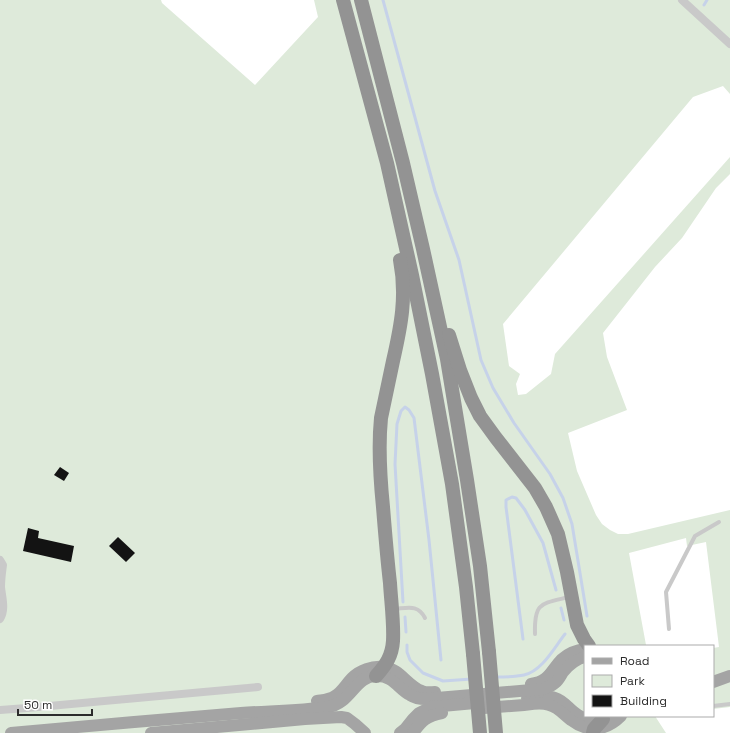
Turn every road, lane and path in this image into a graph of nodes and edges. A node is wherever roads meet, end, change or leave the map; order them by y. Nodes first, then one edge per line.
1 (343, 0) edge
2 (361, 0) edge
3 (682, 0) edge
4 (730, 44) edge
5 (387, 163) junction
6 (430, 282) junction
7 (719, 522) dead end
8 (0, 560) edge
9 (571, 597) junction
10 (392, 609) junction
11 (0, 618) edge
12 (426, 618) dead end
13 (669, 629) dead end
14 (535, 634) dead end
15 (588, 645) edge
16 (584, 649) edge
17 (584, 657) edge
18 (380, 671) junction
19 (730, 676) edge
20 (714, 678) edge
21 (258, 687) dead end
22 (344, 694) junction
23 (730, 704) edge
24 (714, 706) edge
25 (0, 710) edge
26 (620, 717) edge
27 (251, 718) junction
28 (600, 724) edge
29 (350, 726) edge
30 (11, 733) edge
31 (151, 733) edge
32 (365, 733) edge
33 (400, 733) edge
34 (413, 733) edge
35 (480, 733) edge
36 (496, 733) edge

1 - 5 highway
2 - 6 highway
3 - 4 street
5 - 10 highway
5 - 35 highway, bridge
6 - 9 highway
6 - 36 highway, bridge
7 - 13 lane
8 - 11 street
9 - 14 lane
9 - 15 highway
10 - 12 lane
10 - 18 highway
16 - 18 main road
17 - 18 main road
18 - 22 main road
19 - 20 main road
21 - 25 street
22 - 27 main road
22 - 29 main road
23 - 24 lane
26 - 28 main road
27 - 29 main road
27 - 30 main road
27 - 31 main road
28 - 33 main road
28 - 34 main road
29 - 32 main road

